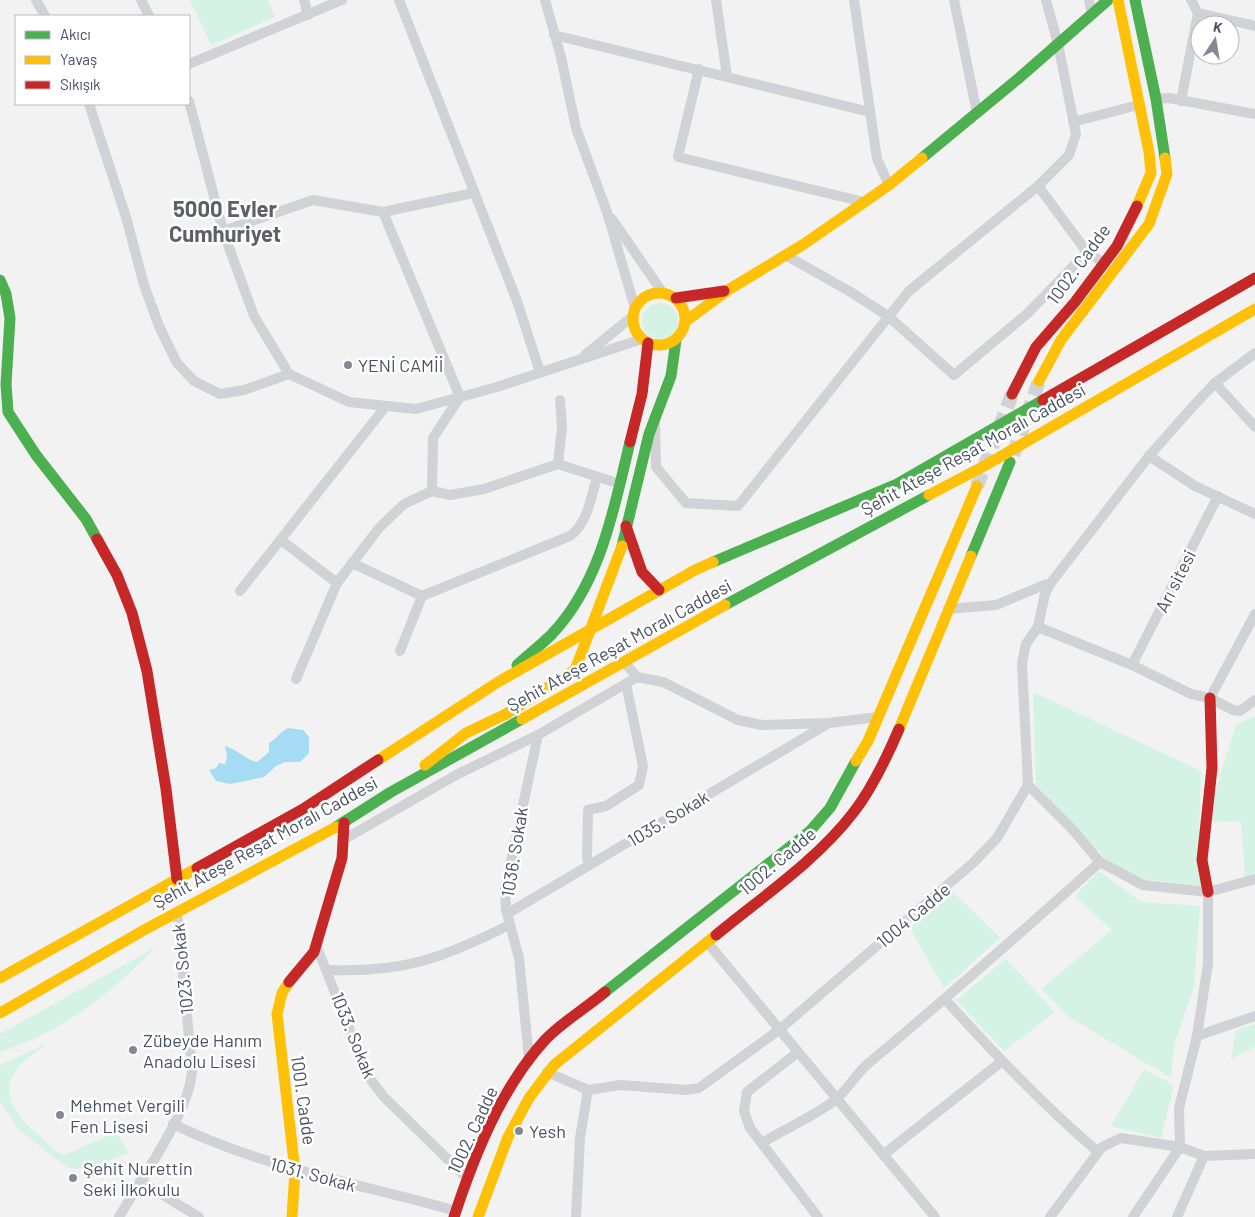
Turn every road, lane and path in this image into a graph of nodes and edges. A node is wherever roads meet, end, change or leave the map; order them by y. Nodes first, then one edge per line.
1 (36, 0) edge
2 (141, 0) edge
3 (304, 0) edge
4 (342, 0) edge
5 (399, 0) edge
6 (545, 0) edge
7 (716, 0) edge
8 (854, 0) edge
9 (954, 0) edge
10 (1046, 0) edge
11 (1089, 0) edge
12 (1108, 0) edge
13 (1118, 0) edge
14 (1135, 0) edge
15 (1191, 0) edge
16 (1198, 13) junction
17 (1092, 14) junction
18 (44, 15) edge
19 (148, 15) edge
20 (308, 15) junction
21 (1255, 26) edge
22 (554, 35) junction
23 (1058, 44) junction
24 (190, 64) edge
25 (700, 69) junction
26 (727, 76) junction
27 (1156, 99) junction
28 (1181, 101) junction
29 (92, 105) edge
30 (190, 105) edge
31 (1138, 105) junction
32 (870, 112) junction
33 (976, 113) junction
34 (1255, 114) edge
35 (1073, 122) junction
36 (889, 185) junction
37 (1038, 186) junction
38 (473, 193) junction
39 (864, 202) junction
40 (383, 212) junction
41 (607, 212) junction
42 (223, 231) junction
43 (1087, 252) junction
44 (785, 256) junction
45 (1104, 263) junction
46 (1114, 271) junction
47 (1255, 278) edge
48 (0, 280) edge
49 (728, 290) junction
50 (663, 293) junction
51 (676, 298) junction
52 (1255, 309) edge
53 (634, 312) junction
54 (888, 316) junction
55 (686, 321) junction
56 (676, 340) junction
57 (645, 341) junction
58 (1255, 353) edge
59 (581, 358) junction
60 (540, 372) junction
61 (289, 374) junction
62 (1039, 381) tunnel mouth
63 (1215, 383) junction
64 (1012, 394) tunnel mouth
65 (460, 397) junction
66 (560, 400) dead end
67 (386, 406) junction
68 (655, 418) junction
69 (1255, 427) edge
70 (1149, 456) junction
71 (1010, 462) tunnel mouth
72 (558, 464) junction
73 (597, 477) junction
74 (620, 484) junction
75 (977, 486) tunnel mouth
76 (432, 491) junction
77 (1218, 496) junction
78 (1255, 514) edge
79 (626, 526) junction
80 (280, 540) junction
81 (352, 563) junction
82 (337, 583) junction
83 (1050, 584) junction
84 (659, 590) junction
85 (240, 591) dead end
86 (422, 596) junction
87 (927, 601) junction
88 (948, 609) junction
89 (1255, 614) edge
90 (1038, 627) junction
91 (400, 651) dead end
92 (624, 662) junction
93 (1132, 665) junction
94 (637, 677) junction
95 (296, 679) dead end
96 (498, 682) junction
97 (626, 684) junction
98 (1210, 698) junction
99 (1255, 700) edge
100 (878, 717) junction
101 (829, 723) junction
102 (899, 726) junction
103 (538, 735) junction
104 (1028, 785) junction
105 (391, 792) junction
106 (344, 823) junction
107 (343, 840) junction
108 (1100, 862) junction
109 (589, 866) junction
110 (1255, 879) edge
111 (177, 880) junction
112 (1208, 892) junction
113 (177, 912) junction
114 (508, 920) junction
115 (692, 924) junction
116 (707, 942) junction
117 (316, 945) junction
118 (328, 970) junction
119 (0, 978) edge
120 (945, 999) junction
121 (0, 1013) edge
122 (1255, 1016) edge
123 (779, 1030) junction
124 (1197, 1036) junction
125 (798, 1052) junction
126 (529, 1058) junction
127 (1001, 1062) junction
128 (547, 1072) junction
129 (588, 1090) junction
130 (836, 1099) junction
131 (173, 1124) junction
132 (762, 1143) junction
133 (1180, 1147) junction
134 (1098, 1152) junction
135 (1255, 1154) edge
136 (883, 1155) junction
137 (1204, 1156) junction
138 (295, 1171) junction
139 (468, 1179) junction
140 (140, 1181) junction
141 (455, 1214) edge
142 (119, 1217) edge
143 (199, 1217) edge
144 (292, 1217) edge
145 (471, 1217) edge
146 (478, 1217) edge
147 (576, 1217) edge
148 (818, 1217) edge
149 (934, 1217) edge
150 (1050, 1217) edge
151 (1133, 1217) edge
152 (1177, 1217) edge

1 - 18 street
2 - 19 street
3 - 20 street
4 - 20 street
5 - 38 street
6 - 22 street
7 - 26 street
8 - 32 street
9 - 33 street
10 - 23 street
11 - 17 street
12 - 17 main road
13 - 31 main road, 1002. Cadde
14 - 27 main road, 1002. Cadde
15 - 16 street
16 - 21 street
16 - 28 street
17 - 23 main road
20 - 24 street
22 - 25 street
22 - 41 street
23 - 33 main road
23 - 35 street
25 - 26 street
25 - 39 street
26 - 32 street
27 - 28 street
27 - 31 main road
27 - 46 main road, 1002. Cadde
28 - 34 street
29 - 61 street
30 - 42 street
31 - 35 street
31 - 45 main road, 1002. Cadde
32 - 36 street
33 - 36 main road
35 - 37 street
36 - 39 main road
37 - 43 street
37 - 54 street
38 - 40 street
38 - 60 street
39 - 44 main road
40 - 42 street
40 - 65 street
41 - 50 street
41 - 53 street
42 - 61 street
43 - 45 street
43 - 54 street
44 - 49 main road
44 - 54 street
45 - 46 main road
45 - 64 main road, 1002. Cadde
46 - 62 main road, 1002. Cadde
47 - 84 main road
48 - 111 main road
49 - 51 main road
49 - 55 main road
50 - 51 main road
50 - 53 main road
51 - 55 main road
52 - 92 main road, Şehit Ateşe Reşat Moralı Caddesi
53 - 57 main road
53 - 59 street
54 - 68 street
55 - 56 main road
56 - 57 main road
56 - 68 main road
57 - 59 street
57 - 74 main road
58 - 63 street
59 - 60 street
60 - 65 street
61 - 67 street
63 - 69 street
63 - 70 street
65 - 67 street
65 - 76 street
66 - 72 street
67 - 80 street
68 - 79 main road
70 - 77 street
70 - 83 street
71 - 88 main road, 1002. Cadde
72 - 73 street
72 - 76 street
73 - 74 street
73 - 86 street
74 - 96 main road
75 - 87 main road, 1002. Cadde
76 - 81 street
77 - 78 street
77 - 93 street, Arı sitesi
79 - 84 main road
79 - 105 main road, bridge
80 - 82 street
80 - 85 street
81 - 82 street
81 - 86 street
82 - 95 street
83 - 88 street
83 - 90 street
84 - 96 main road
86 - 91 street
87 - 88 main road
87 - 100 main road, 1002. Cadde
88 - 102 main road, 1002. Cadde
89 - 98 street
90 - 93 street
90 - 104 street
92 - 94 street
92 - 105 main road, Şehit Ateşe Reşat Moralı Caddesi
93 - 98 street
94 - 97 street
94 - 101 street
96 - 111 main road
97 - 103 street
97 - 109 street
98 - 99 street
98 - 112 main road
100 - 101 street
100 - 102 main road
100 - 115 main road, 1002. Cadde
101 - 109 street, 1035. Sokak
102 - 116 main road, 1002. Cadde
103 - 107 street
103 - 114 street, 1036. Sokak
104 - 108 street
104 - 123 street, 1004 Cadde
105 - 106 main road, Şehit Ateşe Reşat Moralı Caddesi
106 - 107 main road, 1001. Cadde
106 - 113 main road, Şehit Ateşe Reşat Moralı Caddesi
107 - 117 main road, 1001. Cadde
108 - 112 street
108 - 120 street
109 - 114 street, 1035. Sokak
110 - 112 street
111 - 119 main road
112 - 124 street
113 - 121 main road, Şehit Ateşe Reşat Moralı Caddesi
113 - 131 street, 1023. Sokak
114 - 118 street, 1035. Sokak
114 - 126 street, 1036. Sokak
115 - 116 main road
115 - 126 main road, 1002. Cadde
116 - 123 street
116 - 128 main road, 1002. Cadde
117 - 118 street, 1033. Sokak
117 - 138 main road, 1001. Cadde
118 - 139 street, 1033. Sokak
120 - 127 street
120 - 130 street
122 - 124 street
123 - 125 street
123 - 129 street, 1004 Cadde
124 - 133 street
125 - 130 street
125 - 132 street
126 - 128 main road
126 - 139 main road, 1002. Cadde
127 - 134 street
127 - 136 street
128 - 129 street
128 - 146 main road, 1002. Cadde
129 - 147 street
130 - 132 street
130 - 136 street
131 - 138 street, 1031. Sokak
131 - 140 street, 1023. Sokak
132 - 148 street
133 - 134 street
133 - 137 street
133 - 151 street
134 - 150 street
135 - 137 street
136 - 149 street
137 - 152 street
138 - 141 street, 1031. Sokak
138 - 144 main road, 1001. Cadde
139 - 141 main road, 1002. Cadde
140 - 142 street, 1023. Sokak
140 - 143 street
141 - 145 main road

